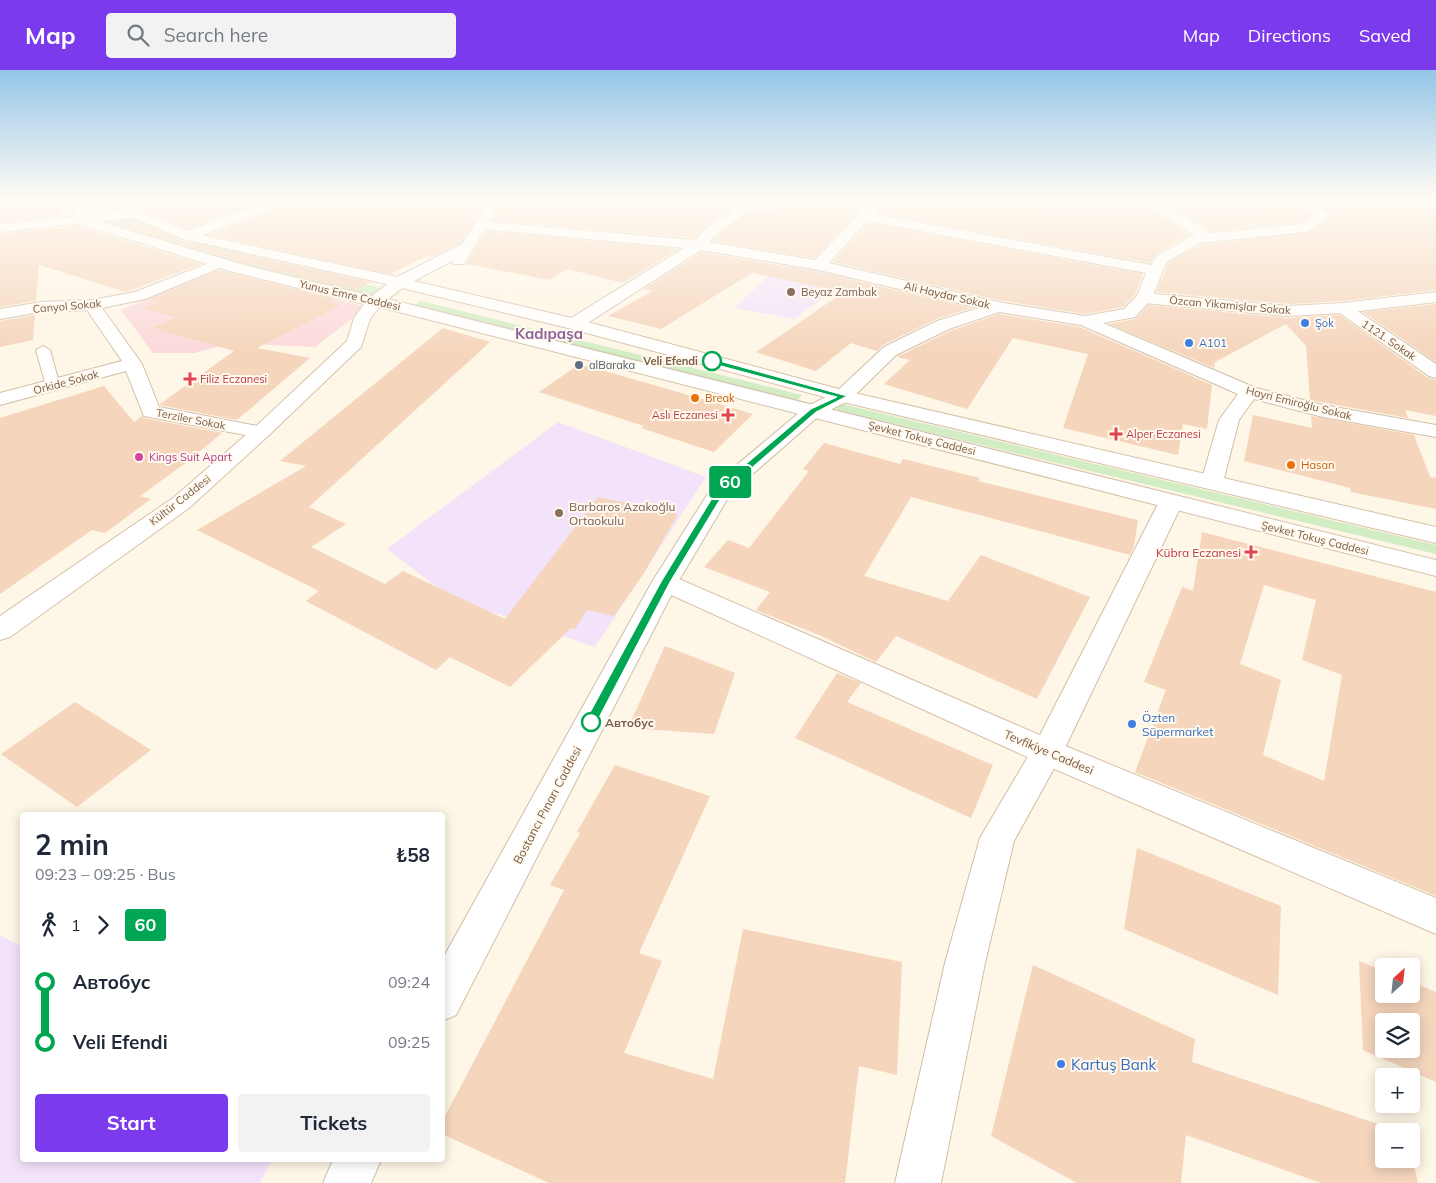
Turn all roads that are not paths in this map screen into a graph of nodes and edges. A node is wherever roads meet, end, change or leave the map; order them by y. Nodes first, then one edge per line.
1 (174, 250) edge
2 (250, 250) edge
3 (461, 250) edge
4 (466, 250) edge
5 (691, 250) edge
6 (729, 250) edge
7 (832, 250) edge
8 (1046, 250) edge
9 (1177, 250) edge
10 (217, 264) junction
11 (819, 265) junction
12 (1155, 270) junction
13 (398, 283) junction
14 (432, 289) junction
15 (1436, 297) edge
16 (1144, 298) junction
17 (92, 305) junction
18 (391, 305) junction
19 (998, 307) junction
20 (1343, 308) junction
21 (0, 314) edge
22 (1085, 321) junction
23 (574, 324) junction
24 (43, 350) dead end
25 (133, 364) junction
26 (1436, 372) edge
27 (53, 386) junction
28 (1250, 392) junction
29 (843, 396) junction
30 (0, 399) edge
31 (813, 410) junction
32 (262, 432) junction
33 (1436, 432) edge
34 (1212, 482) junction
35 (1171, 502) junction
36 (1436, 535) edge
37 (1436, 568) edge
38 (665, 582) junction
39 (0, 630) edge
40 (1047, 752) junction
41 (1436, 916) edge
42 (445, 995) edge
43 (918, 1183) edge

1 - 10 street, Yunus Emre Caddesi
2 - 13 street, Yunus Emre Caddesi
3 - 13 street, Kültür Caddesi
4 - 14 street
5 - 23 street
6 - 11 street, Ali Haydar Sokak
7 - 11 street
8 - 12 street
9 - 12 street, Bostancı Pınarı Caddesi
10 - 17 street, Canyol Sokak
10 - 18 street, Yunus Emre Caddesi
11 - 19 street, Ali Haydar Sokak
12 - 16 street, Bostancı Pınarı Caddesi
13 - 14 street, Yunus Emre Caddesi
13 - 18 street, Kültür Caddesi
14 - 18 street
14 - 23 street, Şevket Tokuş Caddesi
15 - 20 street, Özcan Yikamişlar Sokak
16 - 20 street, Özcan Yikamişlar Sokak
16 - 22 street, Bostancı Pınarı Caddesi
17 - 21 street, Canyol Sokak
17 - 25 street, Terziler Sokak
18 - 31 street, Şevket Tokuş Caddesi
18 - 32 street, Kültür Caddesi
19 - 22 street, Bostancı Pınarı Caddesi
19 - 29 street, Bostancı Pınarı Caddesi
20 - 26 street, 1121. Sokak
22 - 28 street, Hayri Emiroğlu Sokak
23 - 29 street, Şevket Tokuş Caddesi
24 - 27 lane
25 - 27 street, Orkide Sokak
25 - 32 street, Terziler Sokak
27 - 30 street, Orkide Sokak
28 - 33 street, Hayri Emiroğlu Sokak
28 - 34 street
29 - 31 street, Bostancı Pınarı Caddesi
29 - 34 street, Şevket Tokuş Caddesi
31 - 35 street, Şevket Tokuş Caddesi
31 - 38 street, Bostancı Pınarı Caddesi
32 - 39 street, Kültür Caddesi
34 - 36 street, Şevket Tokuş Caddesi
35 - 37 street, Şevket Tokuş Caddesi
35 - 40 street
38 - 40 street, Tevfikiye Caddesi
38 - 42 street, Bostancı Pınarı Caddesi
40 - 41 street, Tevfikiye Caddesi
40 - 43 street

